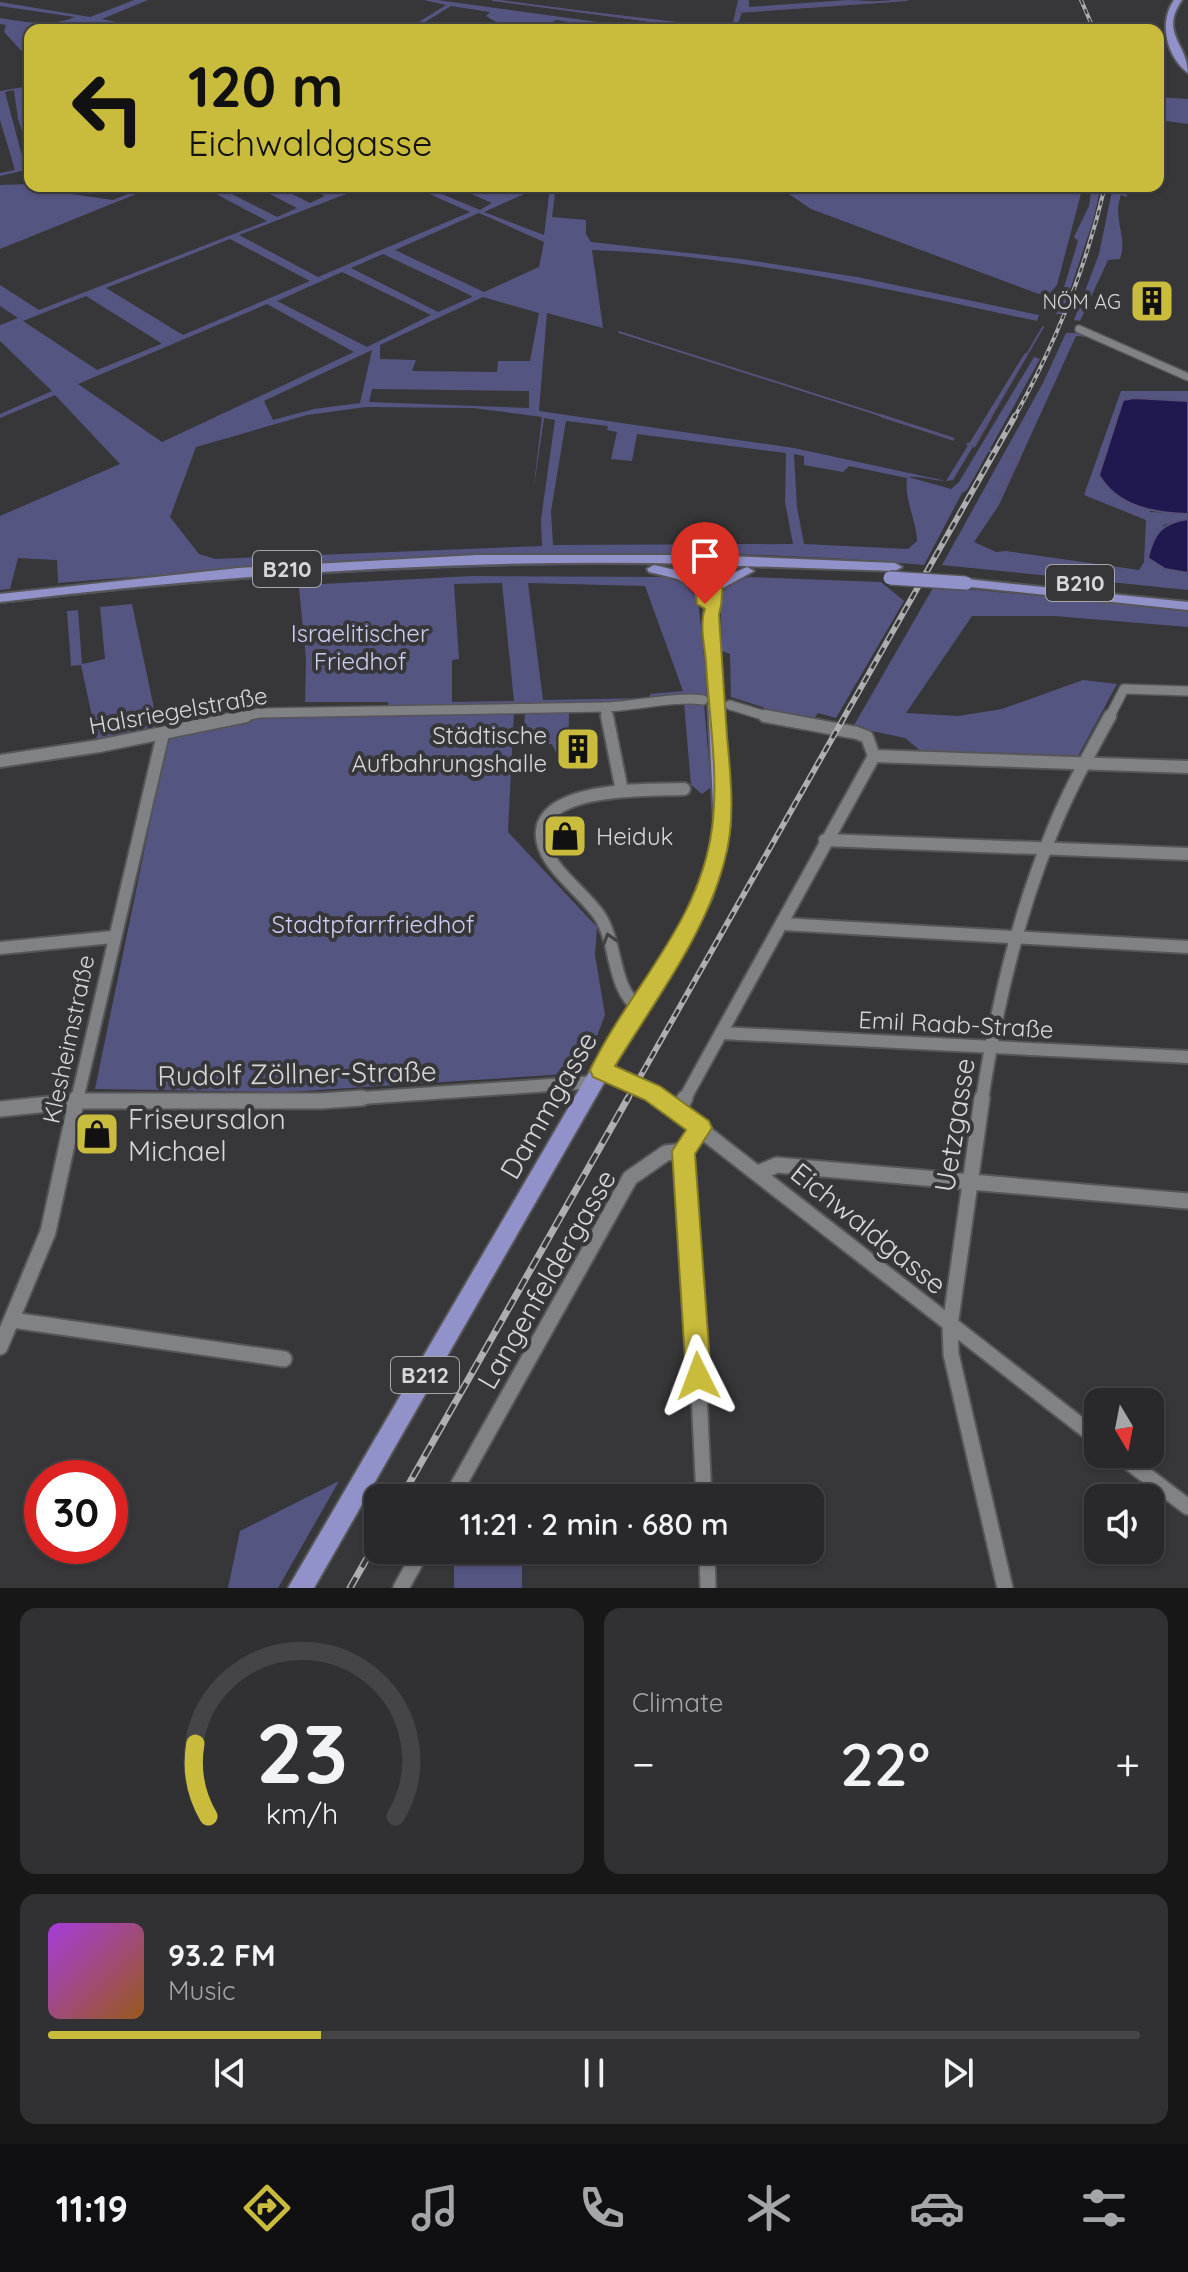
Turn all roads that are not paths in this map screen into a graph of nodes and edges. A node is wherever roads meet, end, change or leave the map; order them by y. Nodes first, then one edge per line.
1 (1178, 0) edge
2 (1188, 71) edge
3 (1079, 329) dead end
4 (1188, 377) edge
5 (706, 566) junction
6 (654, 569) junction
7 (747, 571) junction
8 (892, 573) junction
9 (968, 578) junction
10 (708, 587) junction
11 (1188, 596) edge
12 (0, 598) edge
13 (1188, 606) edge
14 (0, 608) edge
15 (1188, 691) edge
16 (703, 700) dead end
17 (730, 705) dead end
18 (605, 707) junction
19 (163, 734) junction
20 (874, 756) junction
21 (0, 761) edge
22 (1084, 763) junction
23 (1188, 767) edge
24 (684, 789) dead end
25 (622, 791) junction
26 (825, 840) junction
27 (1045, 850) junction
28 (1188, 854) edge
29 (782, 924) junction
30 (113, 937) junction
31 (1016, 937) junction
32 (1188, 947) edge
33 (0, 948) edge
34 (639, 1008) junction
35 (721, 1033) junction
36 (990, 1049) junction
37 (1188, 1057) edge
38 (598, 1076) junction
39 (78, 1101) junction
40 (0, 1109) edge
41 (679, 1110) junction
42 (701, 1128) junction
43 (683, 1151) junction
44 (758, 1173) junction
45 (969, 1181) junction
46 (1188, 1201) edge
47 (12, 1320) junction
48 (950, 1326) junction
49 (0, 1347) edge
50 (284, 1359) dead end
51 (1084, 1428) edge
52 (1136, 1468) edge
53 (459, 1484) edge
54 (703, 1484) edge
55 (1188, 1507) edge
56 (414, 1564) edge
57 (707, 1564) edge
58 (300, 1588) edge
59 (401, 1588) edge
60 (708, 1588) edge
61 (1005, 1588) edge

1 - 2 main road
3 - 4 street
5 - 6 main road, B210
5 - 7 main road, B210
5 - 8 main road, B210
5 - 10 main road, Dammgasse / B212
5 - 12 main road, B210
6 - 10 main road
6 - 14 main road, B210
7 - 8 main road, B210
7 - 10 main road, B210
8 - 9 main road, B210, bridge
9 - 11 main road, B210
9 - 13 main road, B210
10 - 34 main road, Dammgasse / B212
15 - 22 street, Uetzgasse
16 - 18 street, Halsriegelstraße
17 - 20 street
18 - 19 street, Halsriegelstraße
18 - 25 street
19 - 21 street, Halsriegelstraße
19 - 30 street, Klesheimstraße
20 - 22 street
20 - 26 street
22 - 23 street
22 - 27 street, Uetzgasse
24 - 25 street
34 -> 25 street
26 - 27 street
26 - 29 street
27 - 28 street
27 - 31 street, Uetzgasse
29 - 31 street
29 - 35 street
30 - 33 street
30 - 39 street, Klesheimstraße
31 - 32 street
31 - 36 street, Uetzgasse
34 - 38 main road, Dammgasse / B212
35 - 36 street, Emil Raab-Straße
35 - 41 street
36 - 37 street, Emil Raab-Straße
36 - 45 street, Uetzgasse
38 - 39 street, Rudolf Zöllner-Straße
38 - 41 street, Eichwaldgasse
38 - 58 main road, Dammgasse / B212
39 - 40 street, Rudolf Zöllner-Straße
39 - 47 street, Klesheimstraße
41 - 42 street, Eichwaldgasse
42 - 43 street
42 - 44 street, Eichwaldgasse
43 - 53 street, Langenfeldergasse
43 - 54 street
44 - 45 street
44 - 48 street, Eichwaldgasse
45 - 46 street
45 - 48 street, Uetzgasse
47 - 49 street, Klesheimstraße
47 - 50 street
48 - 51 street, Eichwaldgasse
48 - 61 street, Uetzgasse
52 - 55 street
56 - 59 street
57 - 60 street

